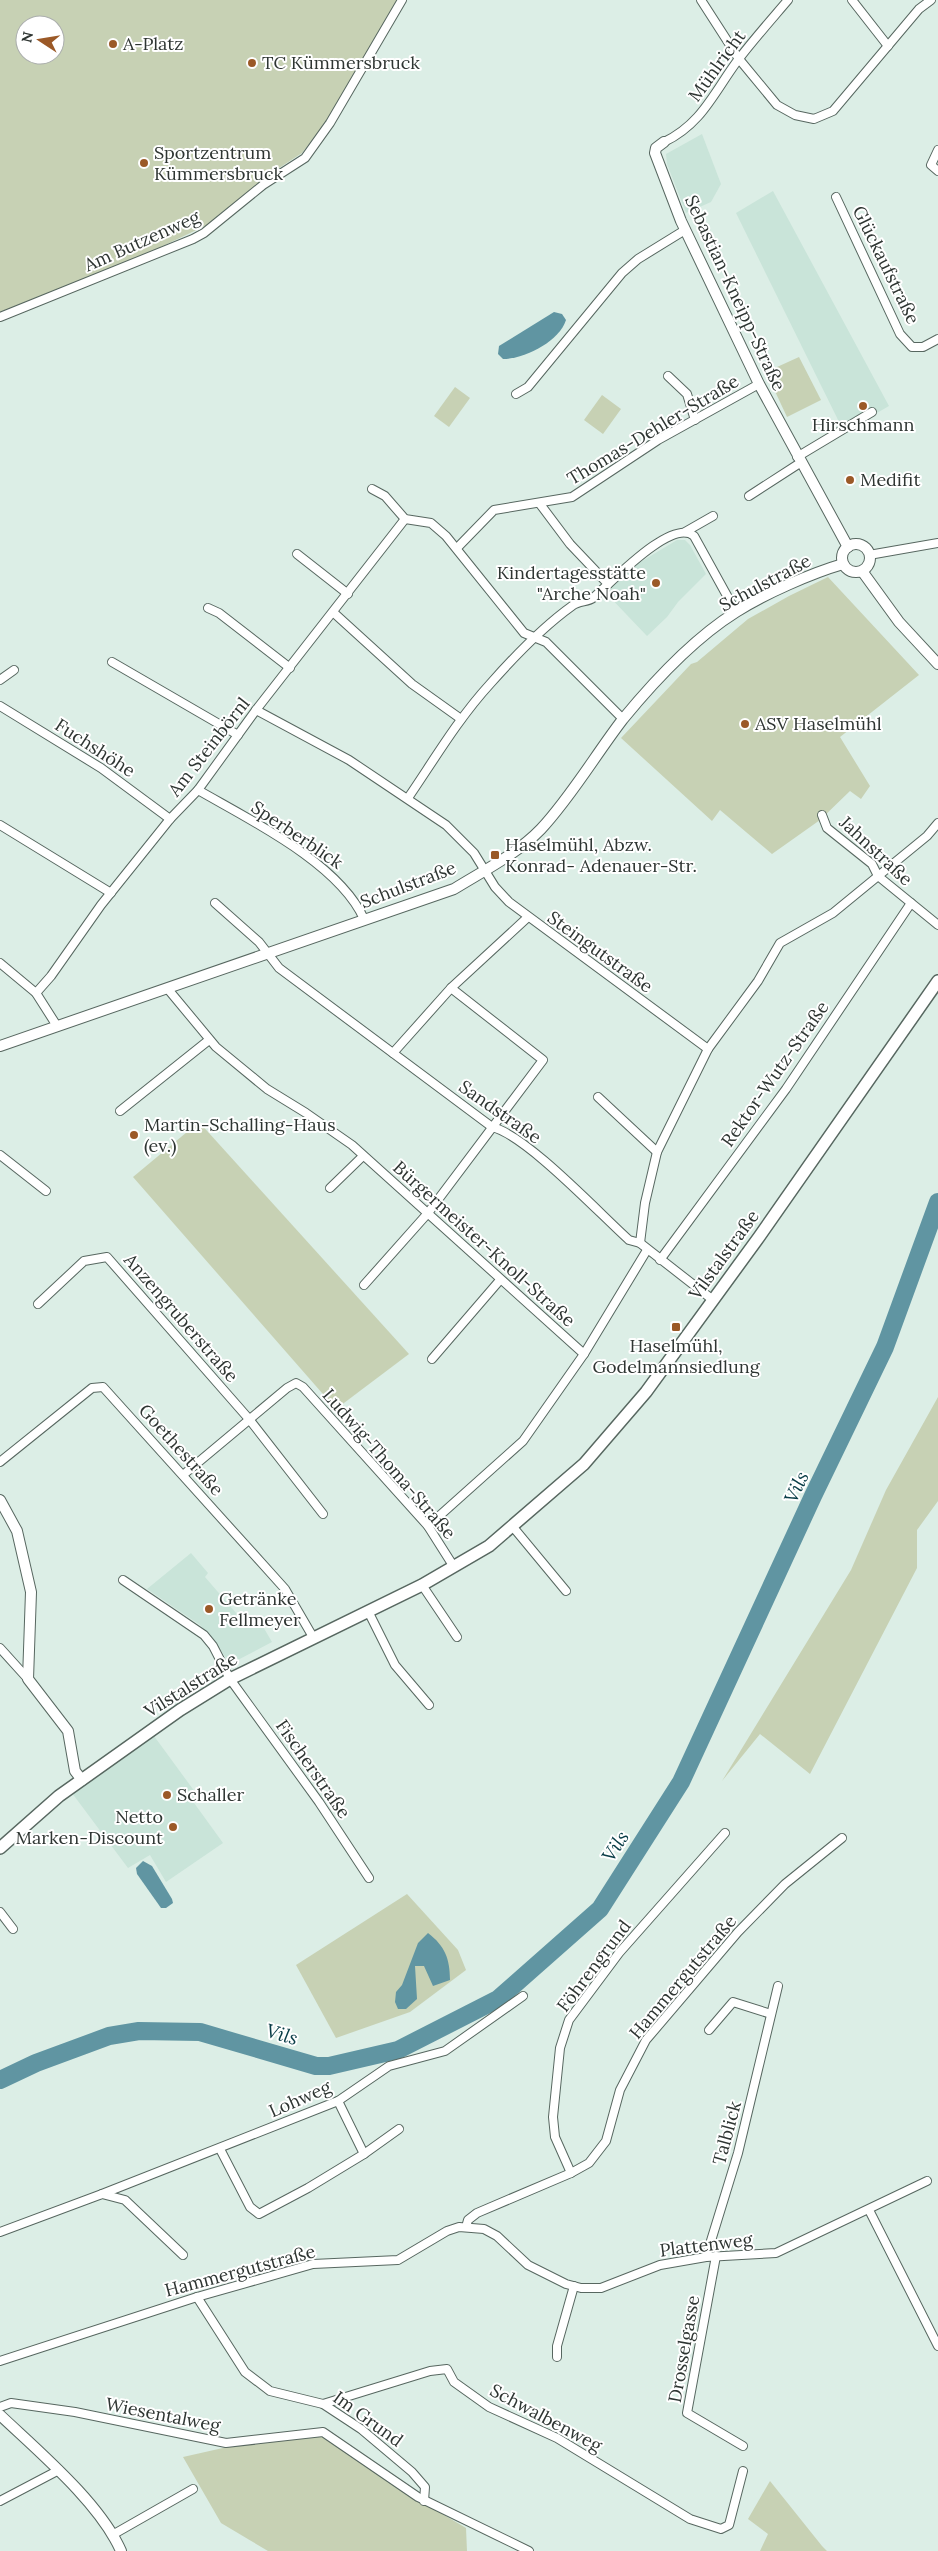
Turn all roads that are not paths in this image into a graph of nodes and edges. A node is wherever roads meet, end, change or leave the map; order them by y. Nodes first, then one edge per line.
1 (402, 0) edge
2 (701, 0) edge
3 (788, 0) edge
4 (852, 0) edge
5 (931, 0) edge
6 (888, 46) junction
7 (739, 59) junction
8 (664, 142) joint
9 (938, 150) edge
10 (938, 171) edge
11 (836, 197) dead end
12 (685, 230) junction
13 (0, 318) edge
14 (938, 339) edge
15 (668, 376) dead end
16 (759, 384) junction
17 (516, 394) dead end
18 (872, 412) dead end
19 (695, 420) junction
20 (799, 460) junction
21 (372, 489) dead end
22 (749, 496) dead end
23 (540, 504) junction
24 (713, 516) dead end
25 (406, 519) junction
26 (685, 532) junction
27 (938, 544) edge
28 (848, 547) junction
29 (457, 548) junction
30 (296, 554) dead end
31 (869, 555) junction
32 (843, 564) junction
33 (862, 571) junction
34 (608, 584) junction
35 (348, 594) junction
36 (208, 608) dead end
37 (736, 612) junction
38 (334, 613) junction
39 (535, 639) junction
40 (112, 662) dead end
41 (938, 664) edge
42 (290, 668) junction
43 (14, 670) dead end
44 (0, 680) edge
45 (0, 706) edge
46 (256, 710) junction
47 (461, 719) junction
48 (623, 720) junction
49 (238, 735) junction
50 (198, 790) junction
51 (408, 798) junction
52 (822, 816) dead end
53 (170, 819) junction
54 (938, 823) edge
55 (0, 824) edge
56 (485, 870) junction
57 (878, 876) junction
58 (111, 893) junction
59 (215, 903) dead end
60 (911, 903) junction
61 (528, 917) junction
62 (364, 919) junction
63 (938, 925) edge
64 (266, 952) junction
65 (0, 963) edge
66 (938, 981) edge
67 (167, 988) junction
68 (451, 988) junction
69 (36, 993) junction
70 (58, 1026) junction
71 (209, 1040) junction
72 (0, 1046) edge
73 (708, 1049) junction
74 (393, 1053) junction
75 (598, 1097) dead end
76 (120, 1111) dead end
77 (492, 1127) junction
78 (658, 1152) junction
79 (0, 1155) edge
80 (363, 1156) junction
81 (330, 1188) dead end
82 (46, 1191) dead end
83 (428, 1213) junction
84 (640, 1243) junction
85 (647, 1250) junction
86 (660, 1260) junction
87 (500, 1280) junction
88 (364, 1285) dead end
89 (713, 1300) junction
90 (38, 1304) dead end
91 (584, 1354) junction
92 (432, 1359) dead end
93 (249, 1419) junction
94 (0, 1462) edge
95 (183, 1475) junction
96 (0, 1500) edge
97 (323, 1514) dead end
98 (428, 1526) junction
99 (513, 1527) junction
100 (454, 1567) junction
101 (123, 1580) dead end
102 (422, 1585) junction
103 (566, 1591) dead end
104 (368, 1611) junction
105 (312, 1637) junction
106 (457, 1637) dead end
107 (0, 1648) edge
108 (28, 1679) junction
109 (230, 1679) junction
110 (429, 1705) dead end
111 (82, 1780) junction
112 (725, 1833) dead end
113 (842, 1838) dead end
114 (0, 1848) edge
115 (369, 1878) dead end
116 (0, 1912) edge
117 (13, 1929) dead end
118 (778, 1986) dead end
119 (523, 1996) dead end
120 (771, 2014) junction
121 (709, 2030) dead end
122 (338, 2101) junction
123 (399, 2129) dead end
124 (220, 2149) junction
125 (364, 2154) junction
126 (571, 2174) junction
127 (927, 2181) dead end
128 (102, 2194) junction
129 (869, 2210) junction
130 (466, 2227) junction
131 (0, 2232) edge
132 (183, 2255) dead end
133 (716, 2256) junction
134 (706, 2257) junction
135 (574, 2286) junction
136 (197, 2297) junction
137 (938, 2346) edge
138 (557, 2357) dead end
139 (0, 2361) edge
140 (323, 2404) junction
141 (0, 2407) edge
142 (0, 2414) edge
143 (743, 2446) dead end
144 (59, 2470) junction
145 (743, 2471) dead end
146 (193, 2489) dead end
147 (0, 2501) edge
148 (424, 2501) junction
149 (114, 2534) junction
150 (121, 2551) edge
151 (529, 2551) edge

1 - 13 street, Am Butzenweg
2 - 7 street
3 - 7 street, Mühlricht
4 - 6 street
5 - 6 street
6 - 7 street
7 - 8 street, Mühlricht
8 - 12 street, Sebastian-Kneipp-Straße
9 - 10 street
11 - 14 street, Glückaufstraße
12 - 16 street, Sebastian-Kneipp-Straße
12 - 17 street
15 - 19 street
16 - 19 street, Thomas-Dehler-Straße
16 - 20 street, Sebastian-Kneipp-Straße
18 - 20 street
19 - 23 street, Thomas-Dehler-Straße
20 - 22 street
20 - 28 street, Sebastian-Kneipp-Straße
21 - 25 street
23 - 29 street, Thomas-Dehler-Straße
23 - 34 street
24 - 26 street
25 - 29 street
25 - 35 street, Am Steinbörnl
26 - 34 street
26 - 37 street
27 - 31 street
28 - 31 street
28 - 32 street
29 - 39 street
30 - 35 street
31 - 33 street
32 - 33 street
32 - 37 street, Schulstraße
33 - 41 street
34 - 39 street
35 - 38 street, Am Steinbörnl
36 - 42 street
37 - 48 street, Schulstraße
38 - 42 street, Am Steinbörnl
38 - 47 street
39 - 47 street
39 - 48 street
40 - 49 street
42 - 46 street, Am Steinbörnl
43 - 44 street
45 - 53 street, Fuchshöhe
46 - 49 street, Am Steinbörnl
46 - 51 street, Steingutstraße
47 - 51 street
48 - 56 street, Schulstraße
49 - 50 street, Am Steinbörnl
50 - 53 street, Am Steinbörnl
50 - 62 street, Sperberblick
51 - 56 street, Steingutstraße
52 - 57 street, Jahnstraße
53 - 58 street, Am Steinbörnl
54 - 57 street
55 - 58 street
56 - 61 street, Steingutstraße
56 - 62 street, Schulstraße
57 - 60 street, Jahnstraße
57 - 73 street
58 - 69 street, Am Steinbörnl
59 - 64 street, Sandstraße
60 - 63 street, Jahnstraße
60 - 86 street, Rektor-Wutz-Straße
61 - 68 street
61 - 73 street, Steingutstraße
62 - 64 street, Schulstraße
64 - 67 street, Schulstraße
64 - 74 street, Sandstraße
65 - 69 street
66 - 89 main road, Vilstalstraße
67 - 70 street, Schulstraße
67 - 71 street, Bürgermeister-Knoll-Straße
68 - 74 street
68 - 77 street
69 - 70 street
70 - 72 street, Schulstraße
71 - 76 street
71 - 80 street, Bürgermeister-Knoll-Straße
73 - 78 street
74 - 77 street, Sandstraße
75 - 78 street
77 - 83 street
77 - 84 street, Sandstraße
78 - 84 street
79 - 82 street
80 - 81 street
80 - 83 street, Bürgermeister-Knoll-Straße
83 - 87 street, Bürgermeister-Knoll-Straße
83 - 88 street
84 - 85 street, Sandstraße
85 - 86 street, Sandstraße
85 - 91 street
86 - 89 street, Sandstraße
87 - 91 street, Bürgermeister-Knoll-Straße
87 - 92 street
89 - 99 main road, Vilstalstraße
90 - 93 street, Anzengruberstraße
91 - 98 street
93 - 95 street
93 - 97 street
93 - 98 street, Ludwig-Thoma-Straße
94 - 95 street, Goethestraße
95 - 105 street, Goethestraße
96 - 108 street
98 - 100 street, Ludwig-Thoma-Straße
99 - 100 main road, Vilstalstraße
99 - 103 street
100 - 102 main road, Vilstalstraße
101 - 109 street, Fischerstraße
102 - 104 main road, Vilstalstraße
102 - 106 street
104 - 105 main road, Vilstalstraße
104 - 110 street
105 - 109 main road, Vilstalstraße
107 - 108 street
108 - 111 street
109 - 111 main road, Vilstalstraße
109 - 115 street, Fischerstraße
111 - 114 main road, Vilstalstraße
112 - 126 street, Föhrengrund
113 - 126 street, Hammergutstraße
116 - 117 street
118 - 120 street, Talblick
119 - 122 street, Lohweg
120 - 121 street
120 - 134 street, Talblick
122 - 124 street, Lohweg
122 - 125 street
123 - 125 street
124 - 125 street
124 - 128 street, Lohweg
126 - 130 street, Hammergutstraße
127 - 129 street, Plattenweg
128 - 131 street, Lohweg
128 - 132 street
129 - 133 street, Plattenweg
129 - 137 street
130 - 135 street, Plattenweg
130 - 136 street, Hammergutstraße
133 - 134 street, Plattenweg
133 - 143 street, Drosselgasse
134 - 135 street, Plattenweg
135 - 138 street
136 - 139 street, Hammergutstraße
136 - 140 street, Im Grund
140 - 145 street, Schwalbenweg
140 - 148 street, Im Grund
141 - 148 street, Wiesentalweg
142 - 144 street
144 - 147 street
144 - 149 street
146 - 149 street
148 - 151 street, Wiesentalweg
149 - 150 street

